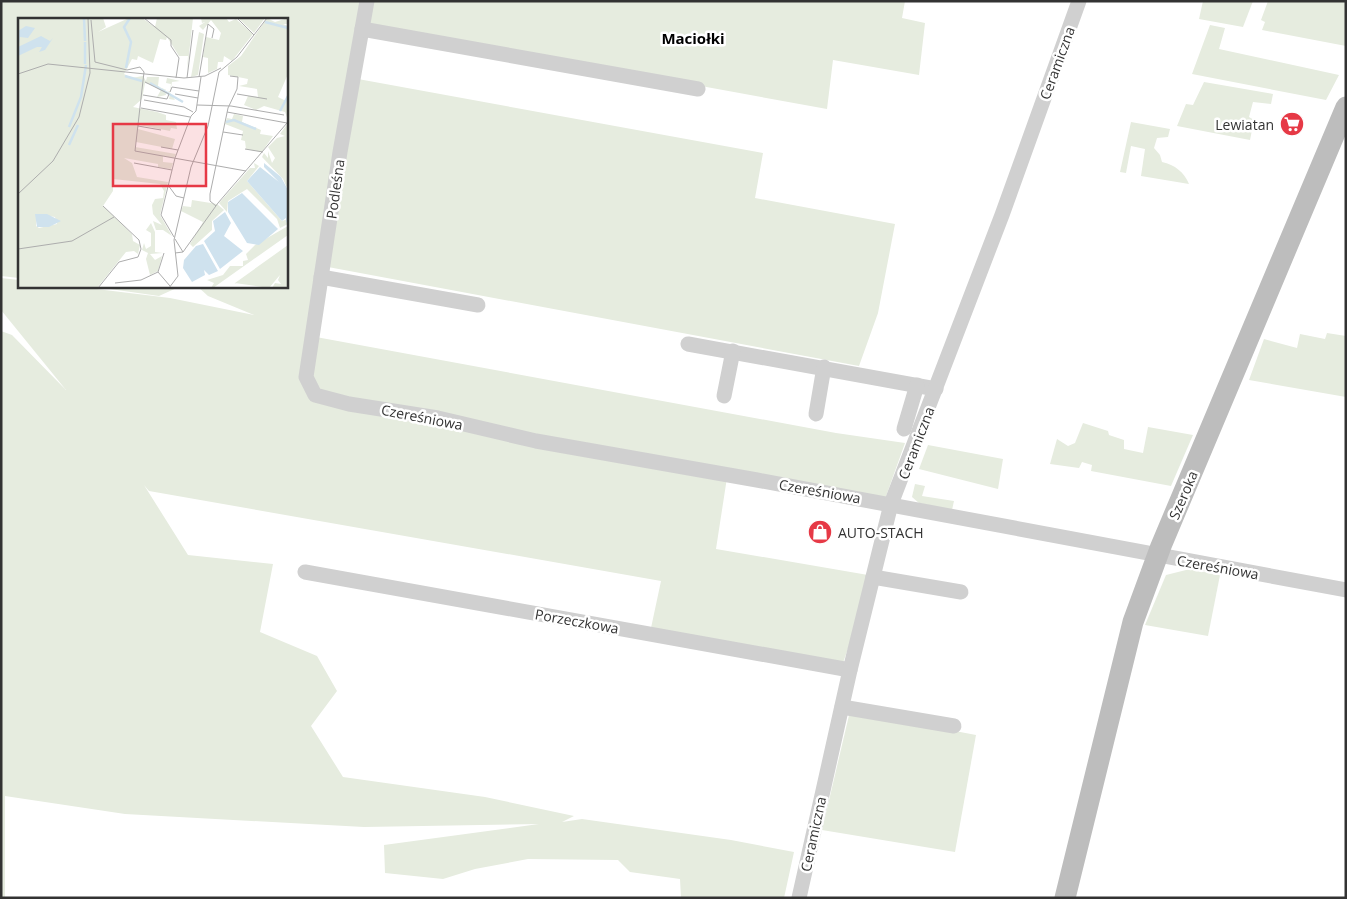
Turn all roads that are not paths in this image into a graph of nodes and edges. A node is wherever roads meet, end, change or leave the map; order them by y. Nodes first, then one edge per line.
1 (367, 1) edge
2 (1079, 1) edge
3 (362, 29) junction
4 (698, 89) dead end
5 (1346, 107) edge
6 (322, 276) junction
7 (478, 305) dead end
8 (688, 344) dead end
9 (733, 351) junction
10 (824, 367) junction
11 (306, 377) joint
12 (917, 385) junction
13 (936, 389) junction
14 (724, 396) dead end
15 (816, 414) dead end
16 (904, 429) dead end
17 (891, 504) junction
18 (1157, 556) junction
19 (305, 572) dead end
20 (873, 576) junction
21 (1346, 590) edge
22 (960, 592) dead end
23 (850, 670) junction
24 (842, 706) junction
25 (954, 726) dead end
26 (803, 895) edge
27 (1065, 898) edge

1 - 3 street, Podleśna
2 - 13 street, Ceramiczna
3 - 4 street
3 - 6 street, Podleśna
5 - 18 street, Szeroka
6 - 7 street
6 - 11 street, Podleśna
8 - 9 street
9 - 10 street
9 - 14 street
10 - 12 street
10 - 15 street
11 - 17 street, Czereśniowa
12 - 13 street
12 - 16 street
13 - 17 street, Ceramiczna
17 - 18 street, Czereśniowa
17 - 20 street, Ceramiczna
18 - 21 street, Czereśniowa
18 - 27 street, Szeroka
19 - 23 street, Porzeczkowa
20 - 22 street
20 - 23 street, Ceramiczna
23 - 24 street, Ceramiczna
24 - 25 street
24 - 26 street, Ceramiczna

